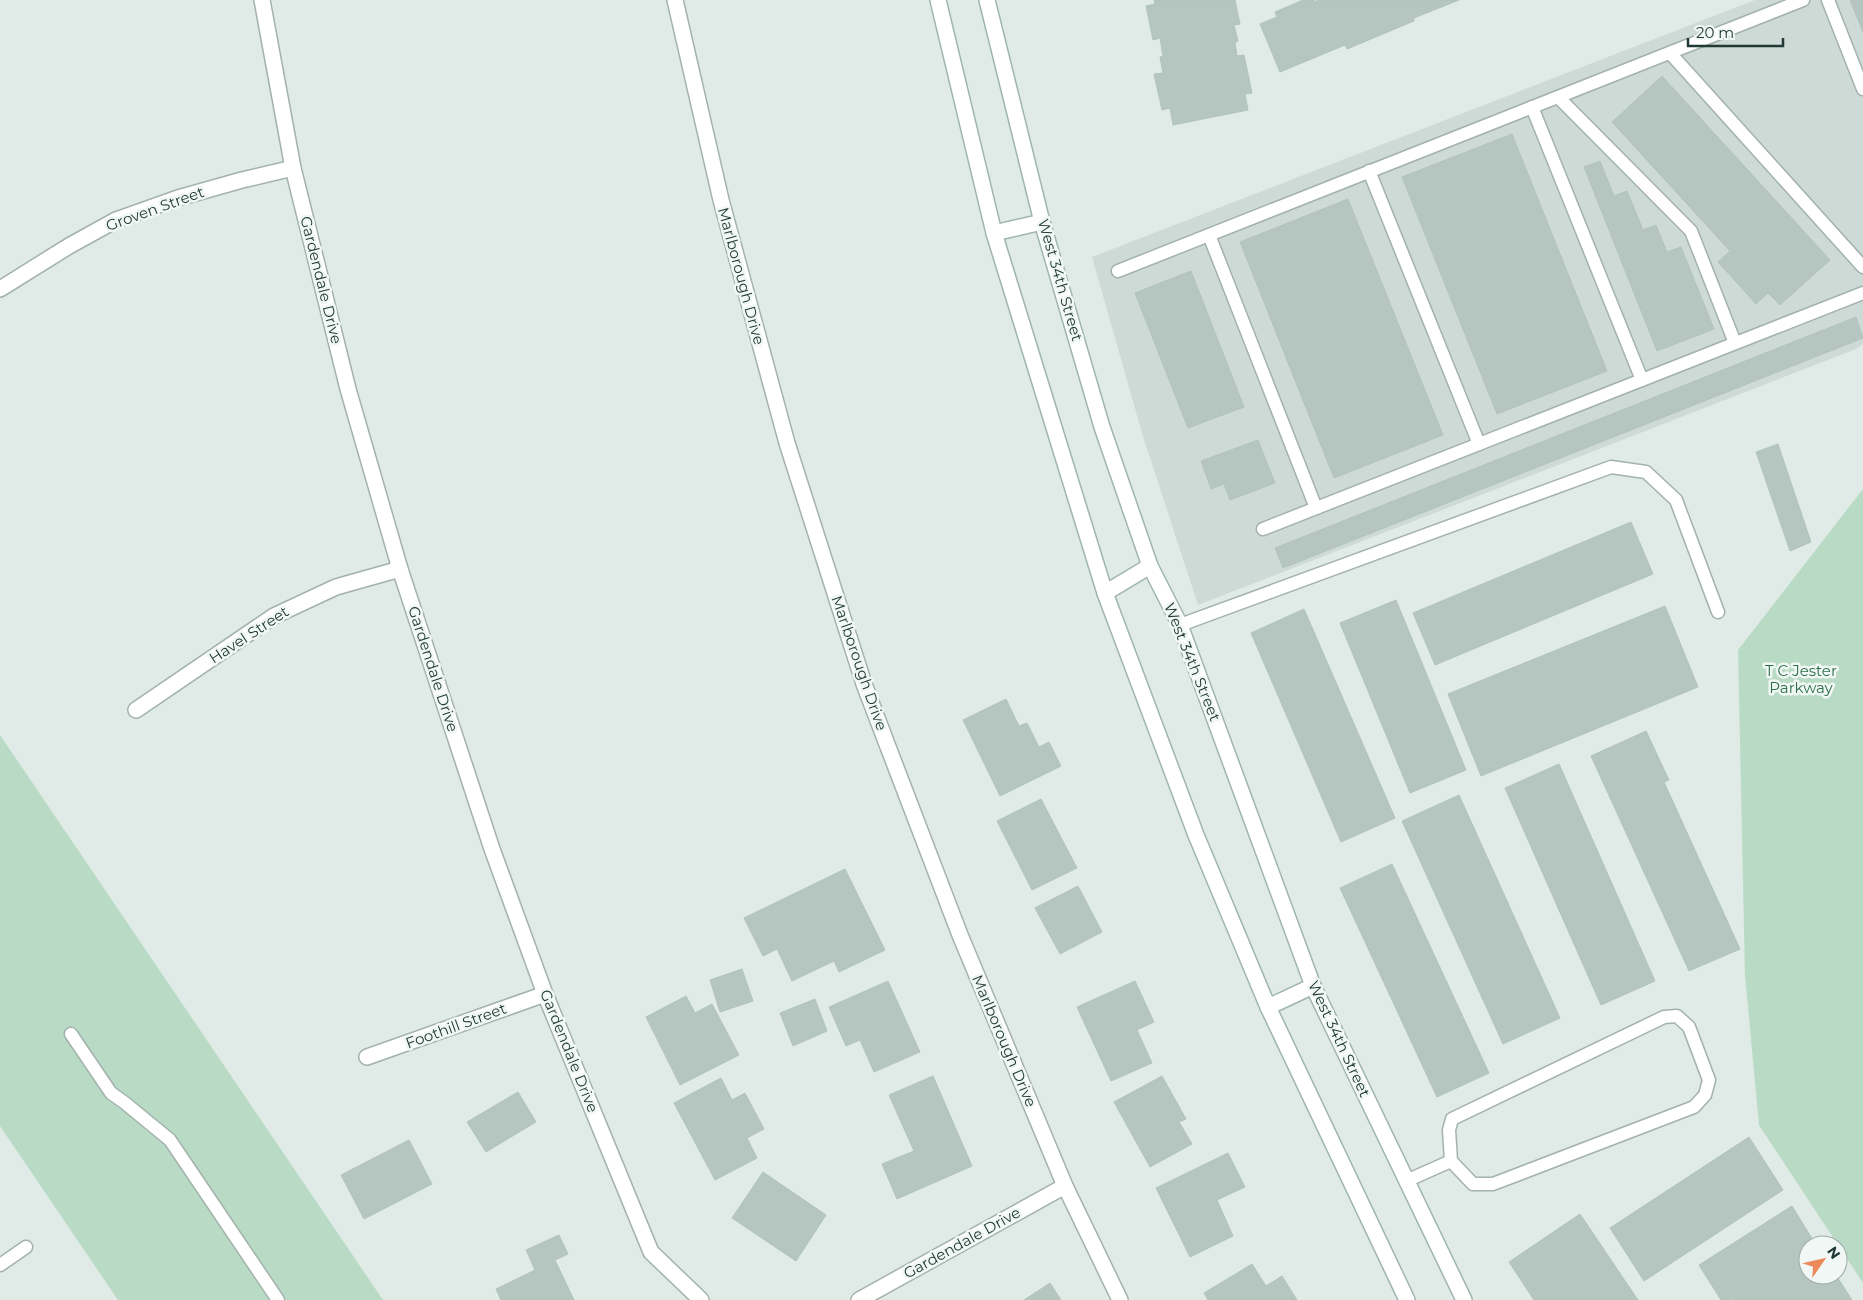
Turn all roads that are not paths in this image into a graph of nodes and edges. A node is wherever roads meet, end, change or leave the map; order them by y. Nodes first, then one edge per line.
1 (262, 0) edge
2 (675, 0) edge
3 (938, 0) edge
4 (987, 0) edge
5 (1803, 0) edge
6 (1828, 0) edge
7 (1670, 53) junction
8 (1863, 89) edge
9 (1558, 97) junction
10 (1532, 107) junction
11 (293, 168) junction
12 (1369, 172) junction
13 (1042, 222) junction
14 (994, 233) junction
15 (1209, 235) junction
16 (1863, 267) edge
17 (1118, 271) dead end
18 (0, 289) edge
19 (1863, 293) edge
20 (1735, 343) junction
21 (1642, 380) junction
22 (1479, 444) junction
23 (1316, 508) junction
24 (1263, 529) dead end
25 (1150, 566) junction
26 (400, 569) junction
27 (1105, 593) junction
28 (1718, 612) dead end
29 (1180, 625) junction
30 (136, 710) dead end
31 (1313, 986) junction
32 (545, 994) junction
33 (1268, 1007) junction
34 (71, 1034) dead end
35 (367, 1058) dead end
36 (1451, 1161) junction
37 (1406, 1181) junction
38 (1066, 1186) junction
39 (26, 1247) dead end
40 (0, 1265) edge
41 (278, 1300) edge
42 (701, 1300) edge
43 (858, 1300) edge
44 (1120, 1300) edge
45 (1407, 1300) edge
46 (1464, 1300) edge

1 - 11 street, Gardendale Drive
2 - 38 street, Marlborough Drive
3 - 14 street
4 - 13 street, West 34th Street
5 - 7 lane
6 - 8 lane
7 - 9 lane
7 - 16 lane
9 - 10 lane
9 - 20 lane
10 - 12 lane
10 - 21 lane
11 - 18 street, Groven Street
11 - 26 street, Gardendale Drive
12 - 15 lane
12 - 22 lane
13 - 14 street
13 - 25 street, West 34th Street
14 - 27 street
15 - 17 lane
15 - 23 lane
19 - 20 lane
20 - 21 lane
21 - 22 lane
22 - 23 lane
23 - 24 lane
25 - 27 street
25 - 29 street, West 34th Street
26 - 30 street, Havel Street
26 - 32 street, Gardendale Drive
27 - 33 street
28 - 29 lane
29 - 31 street, West 34th Street
31 - 33 street
31 - 37 street, West 34th Street
32 - 35 street, Foothill Street
32 - 42 street, Gardendale Drive
33 - 45 street
34 - 41 lane
36 - 36 lane
36 - 37 lane
37 - 46 street, West 34th Street
38 - 43 street, Gardendale Drive
38 - 44 street, Marlborough Drive
39 - 40 lane

